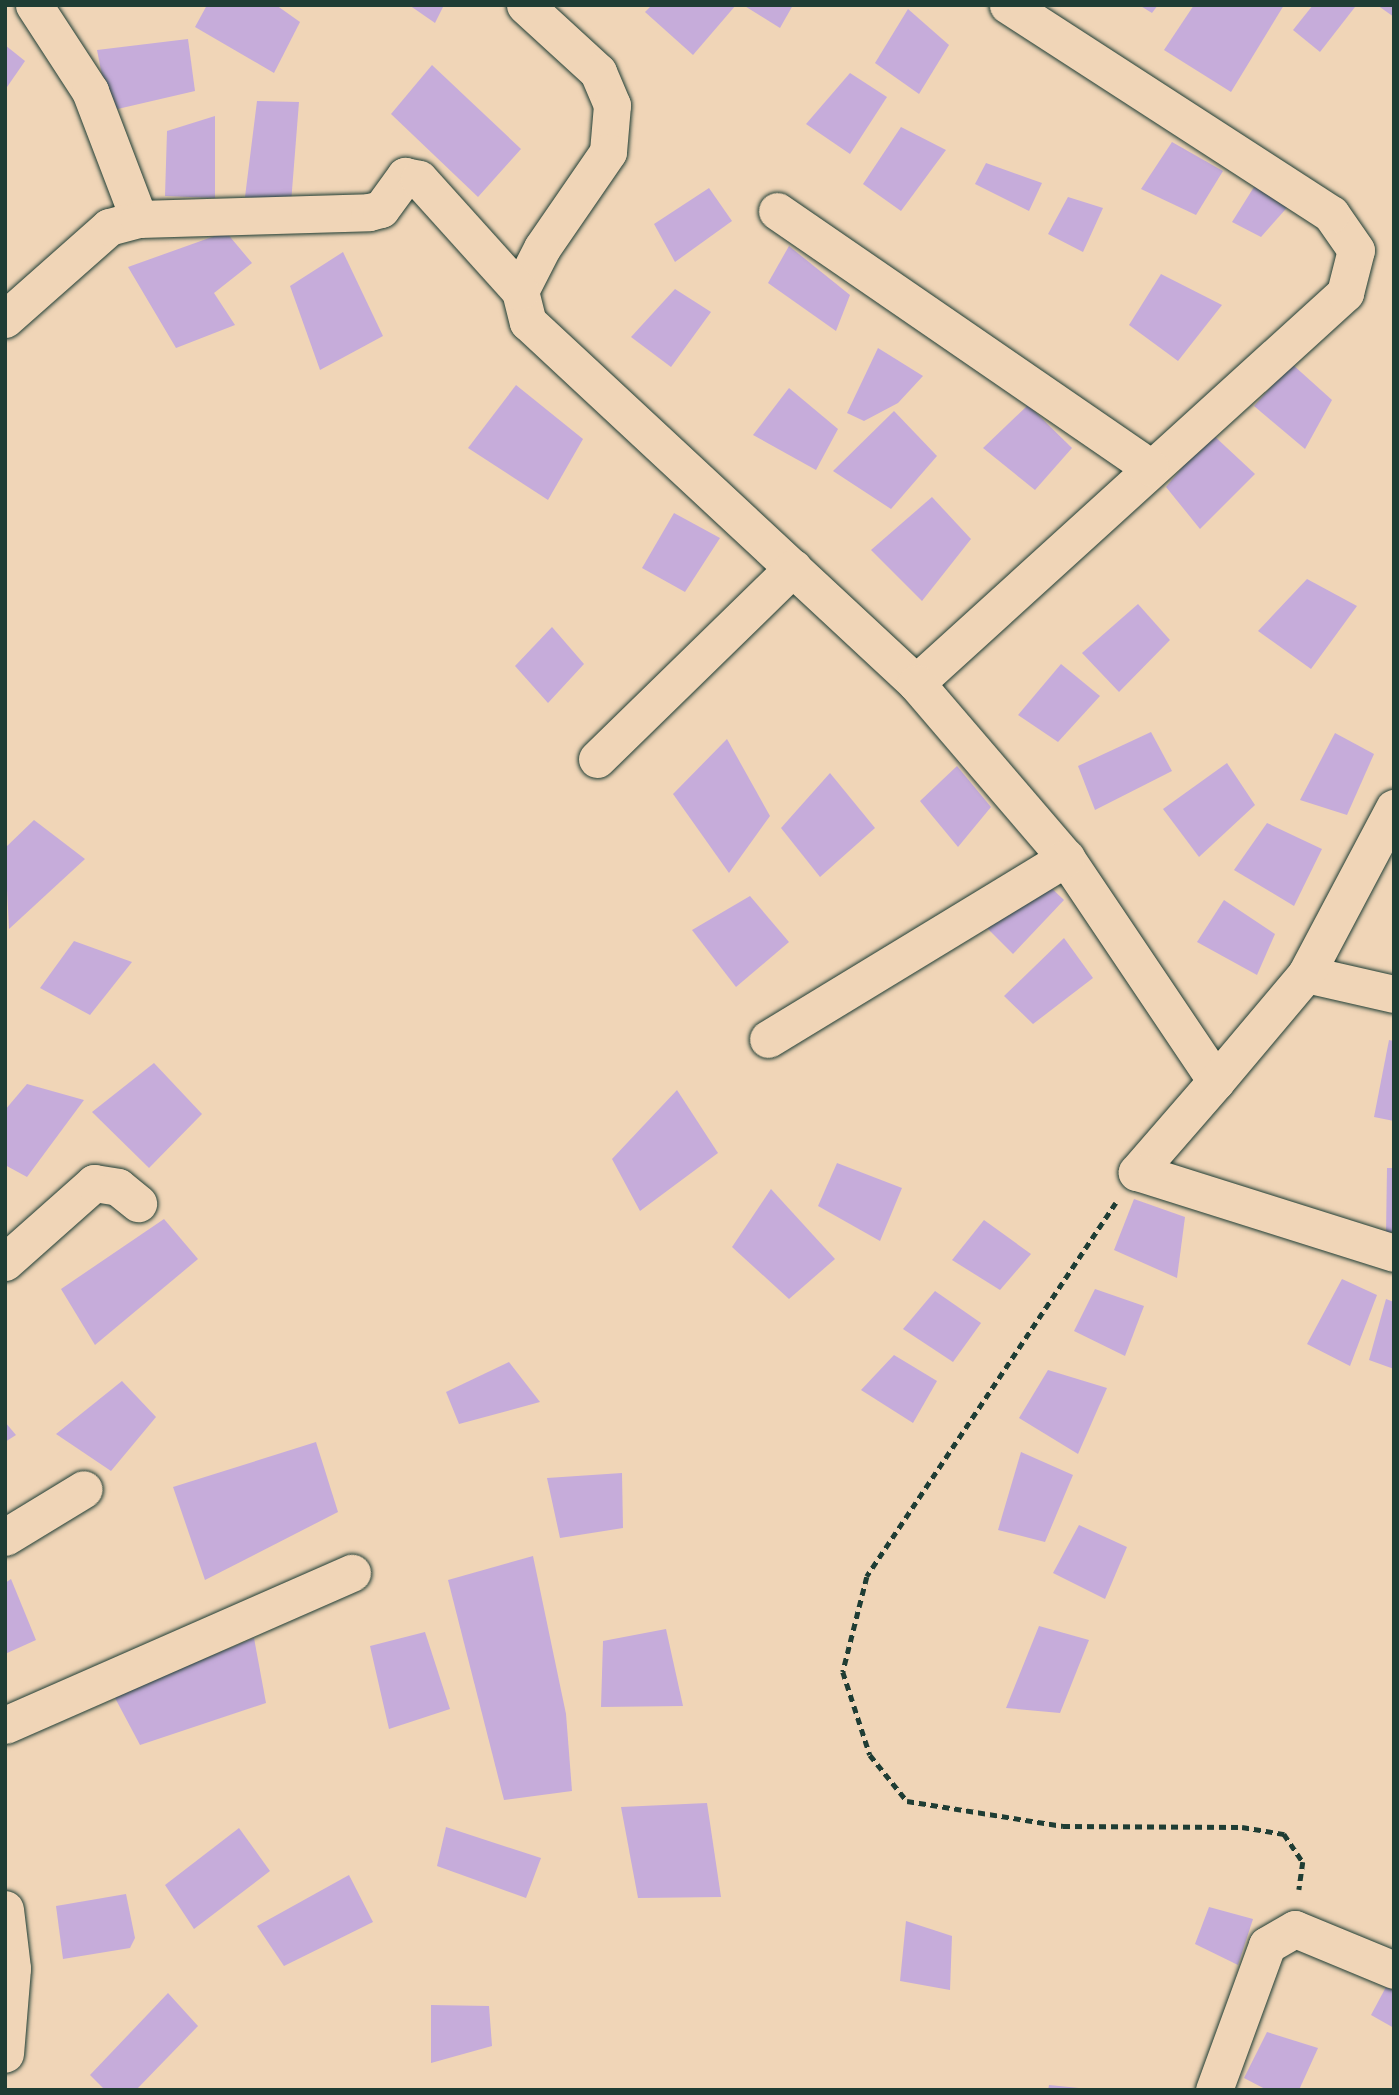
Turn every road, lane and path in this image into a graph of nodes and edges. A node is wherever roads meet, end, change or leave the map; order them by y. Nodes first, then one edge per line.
1 (34, 5) edge
2 (525, 5) edge
3 (1008, 5) edge
4 (777, 211) dead end
5 (139, 219) junction
6 (520, 290) junction
7 (5, 319) edge
8 (1149, 467) junction
9 (793, 568) junction
10 (916, 683) junction
11 (597, 759) dead end
12 (1394, 808) edge
13 (1066, 858) junction
14 (1306, 974) junction
15 (1394, 994) edge
16 (768, 1039) dead end
17 (1216, 1081) junction
18 (1137, 1172) junction
19 (138, 1203) dead end
20 (1394, 1254) edge
21 (5, 1262) edge
22 (84, 1489) dead end
23 (5, 1537) edge
24 (352, 1573) dead end
25 (5, 1725) edge
26 (5, 1910) edge
27 (1295, 1929) junction
28 (1394, 1970) edge
29 (5, 2054) edge
30 (1214, 2090) edge

1 - 5 street
2 - 6 street
3 - 8 street
4 - 8 street
5 - 6 street
5 - 7 street
6 - 9 street
8 - 10 street
9 - 10 street
9 - 11 street
10 - 13 street
12 - 14 street
13 - 16 street
13 - 17 street
14 - 15 street
14 - 17 street
17 - 18 street
18 - 20 street
18 - 27 path
19 - 21 street
22 - 23 street
24 - 25 street
26 - 29 street
27 - 28 street
27 - 30 street

